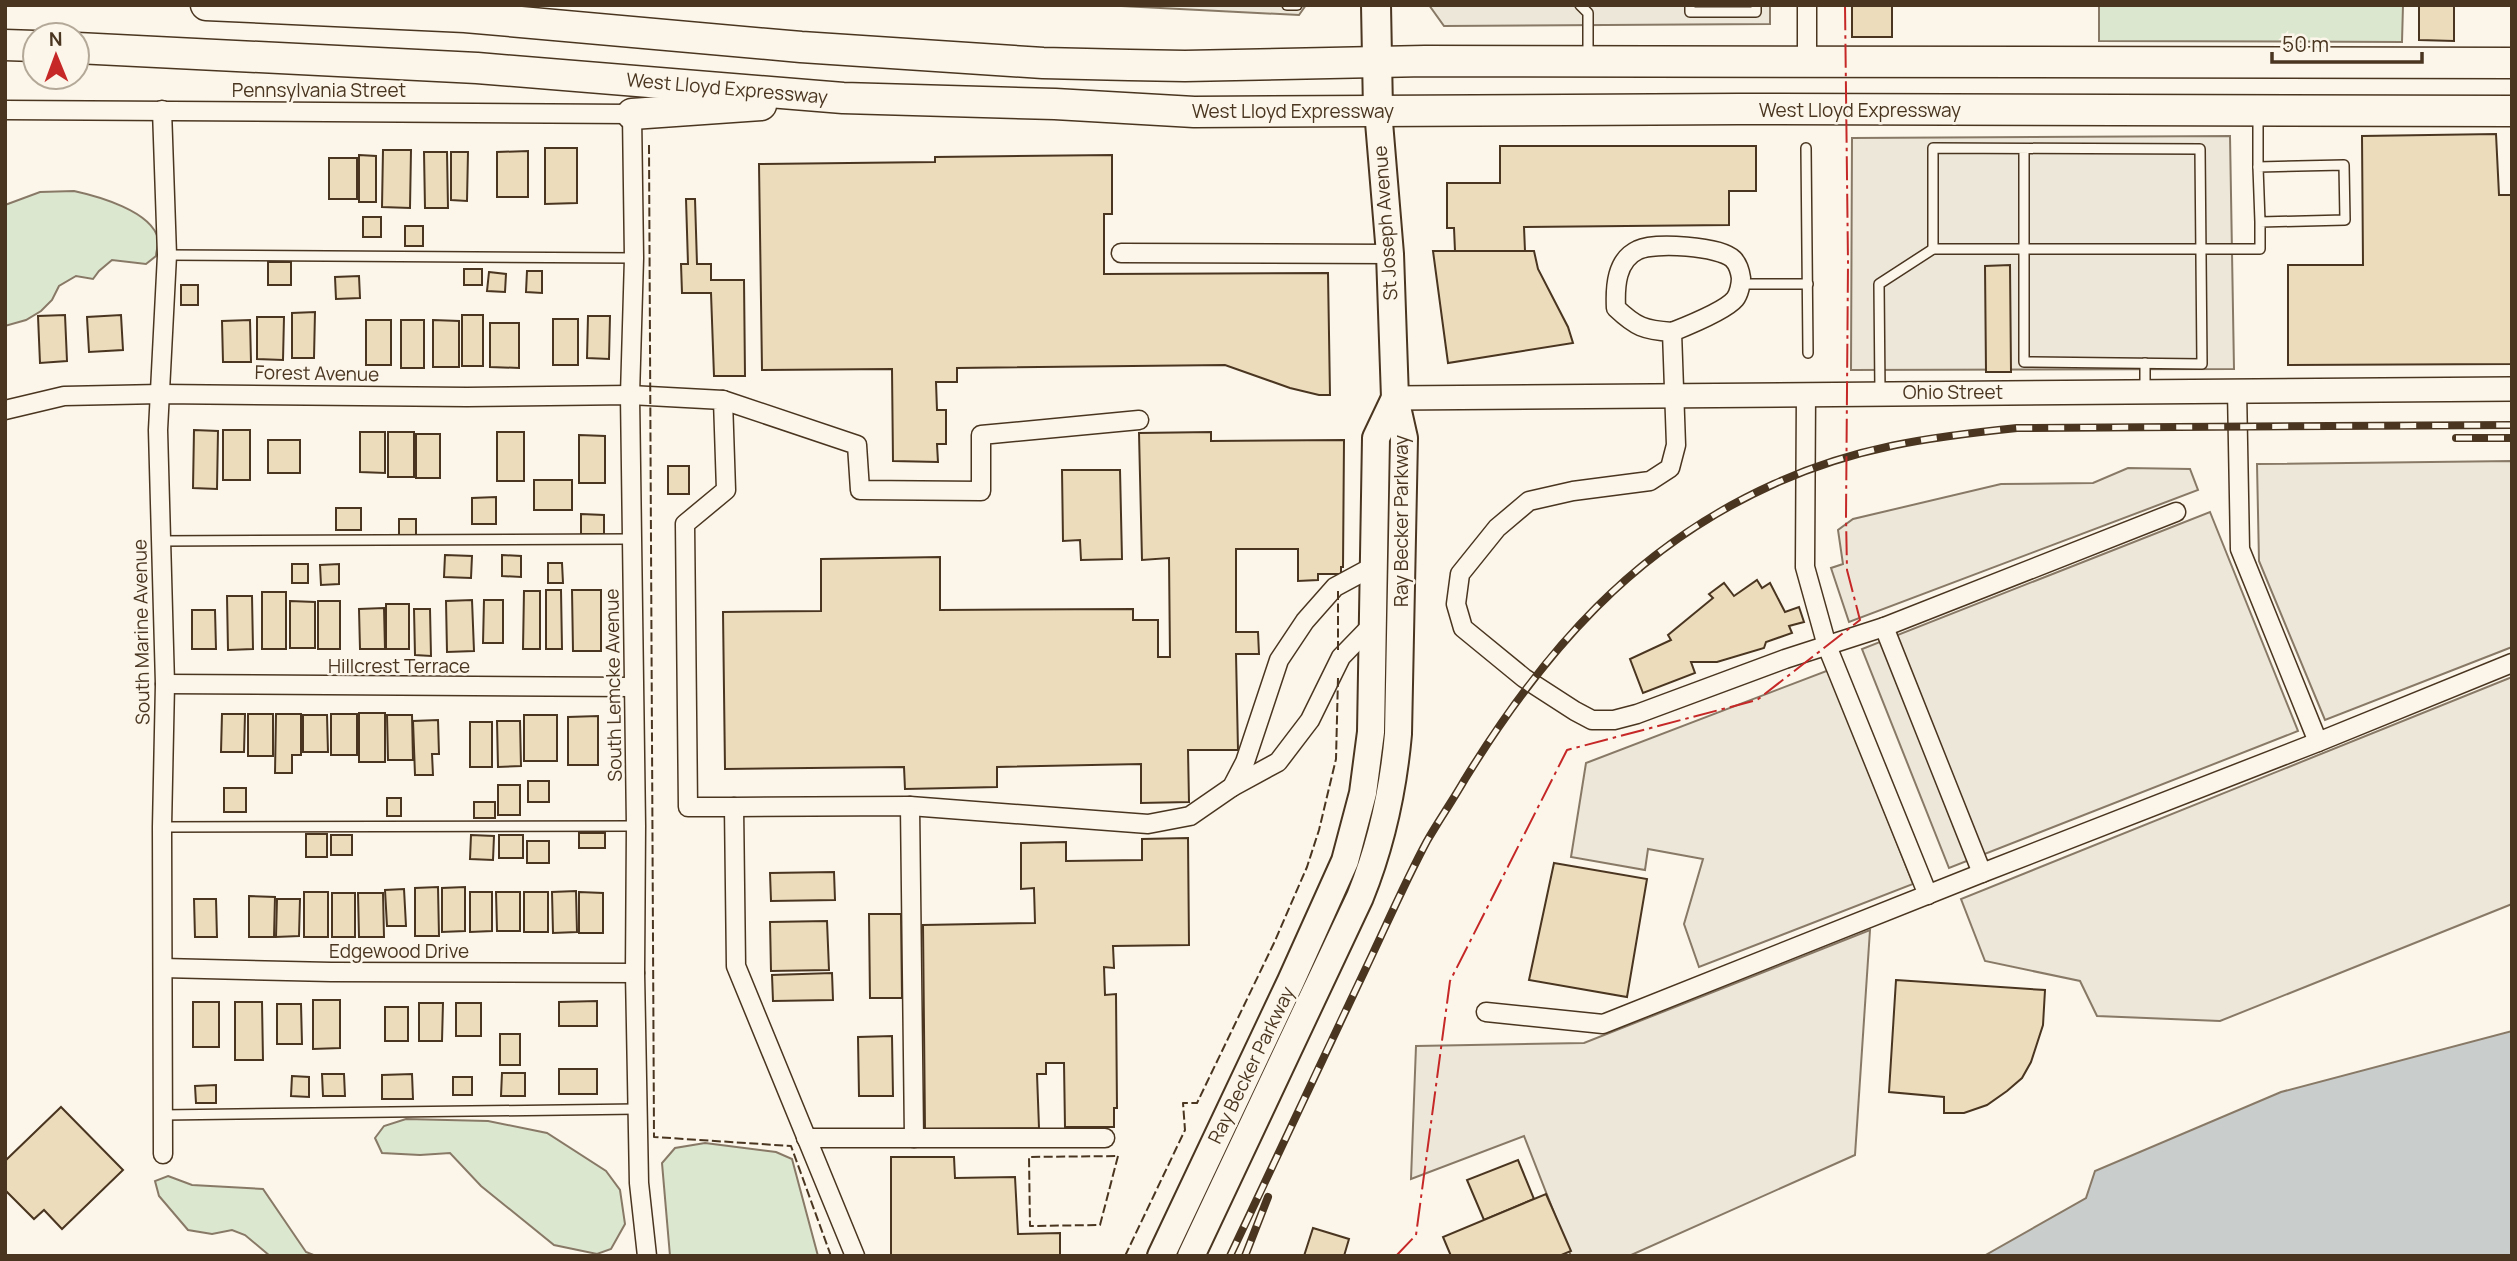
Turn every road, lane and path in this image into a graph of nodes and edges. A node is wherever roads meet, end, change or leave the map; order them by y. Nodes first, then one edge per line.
1 (206, 5) edge
2 (601, 5) edge
3 (1287, 5) edge
4 (1297, 5) edge
5 (1376, 5) edge
6 (1580, 5) edge
7 (1690, 5) edge
8 (1756, 5) edge
9 (1807, 5) edge
10 (477, 11) edge
11 (629, 30) junction
12 (91, 49) edge
13 (1377, 61) junction
14 (1588, 61) junction
15 (1807, 63) junction
16 (2512, 63) edge
17 (843, 98) junction
18 (5, 110) edge
19 (162, 110) junction
20 (1378, 110) junction
21 (2258, 111) junction
22 (2512, 111) edge
23 (632, 114) junction
24 (1806, 148) dead end
25 (2024, 149) junction
26 (2258, 167) junction
27 (2260, 222) junction
28 (1933, 249) junction
29 (2024, 249) junction
30 (2201, 249) junction
31 (1121, 253) dead end
32 (1390, 254) junction
33 (167, 255) junction
34 (634, 258) junction
35 (1741, 284) junction
36 (1808, 284) junction
37 (1672, 332) junction
38 (1808, 353) dead end
39 (2145, 363) junction
40 (2512, 389) edge
41 (2237, 390) junction
42 (2145, 391) junction
43 (1806, 393) junction
44 (1880, 393) junction
45 (160, 394) junction
46 (1675, 394) junction
47 (630, 395) junction
48 (1395, 398) junction
49 (723, 400) junction
50 (5, 410) edge
51 (1139, 420) dead end
52 (2176, 512) dead end
53 (632, 539) junction
54 (160, 541) junction
55 (1374, 566) junction
56 (1373, 624) junction
57 (1884, 627) junction
58 (1827, 646) junction
59 (2512, 663) edge
60 (165, 684) junction
61 (633, 687) junction
62 (2318, 742) junction
63 (1232, 787) junction
64 (910, 806) junction
65 (734, 807) junction
66 (636, 826) junction
67 (162, 827) junction
68 (1982, 873) junction
69 (1928, 895) junction
70 (163, 968) junction
71 (635, 972) junction
72 (1486, 1012) dead end
73 (637, 1109) junction
74 (163, 1115) junction
75 (806, 1138) junction
76 (914, 1138) junction
77 (1105, 1138) dead end
78 (163, 1154) dead end
79 (647, 1256) edge
80 (855, 1256) edge
81 (1161, 1256) edge
82 (1191, 1256) edge

1 - 10 highway
2 - 11 highway
3 - 4 lane
5 - 13 main road, St Joseph Avenue
6 - 14 lane
7 - 8 lane
9 - 15 street
10 - 11 highway
11 - 13 highway
12 - 17 highway, West Lloyd Expressway
13 - 14 highway
13 - 20 main road, St Joseph Avenue
14 - 15 highway
15 - 16 highway
17 - 20 highway, West Lloyd Expressway
17 - 23 highway
18 - 19 street, Pennsylvania Street
19 - 23 street, Pennsylvania Street
19 - 33 street, South Marine Avenue
20 - 21 highway, West Lloyd Expressway
20 - 32 main road, St Joseph Avenue
21 - 22 highway, West Lloyd Expressway
21 - 26 lane
23 - 34 street, South Lemcke Avenue
24 - 36 lane
25 - 28 lane
25 - 29 lane
25 - 30 lane
26 - 27 lane
26 - 27 lane
27 - 30 lane
28 - 29 lane
28 - 44 lane
29 - 30 lane
29 - 39 lane
30 - 39 lane
31 - 32 street
32 - 48 main road, St Joseph Avenue
33 - 34 lane
33 - 45 street, South Marine Avenue
34 - 47 street, South Lemcke Avenue
35 - 36 lane
35 - 37 street
35 - 37 street
36 - 38 lane
37 - 46 street
39 - 42 lane
40 - 41 street, Ohio Street
41 - 42 street, Ohio Street
41 - 62 street
42 - 44 street, Ohio Street
43 - 44 street, Ohio Street
43 - 46 street, Ohio Street
43 - 58 street
45 - 47 street, Forest Avenue
45 - 50 street, Forest Avenue
45 - 54 street, South Marine Avenue
46 - 48 street, Ohio Street
46 - 58 street
47 - 49 street, Forest Avenue
47 - 53 street, South Lemcke Avenue
48 - 55 main road, Ray Becker Parkway
48 - 82 main road, Ray Becker Parkway
49 - 51 street, Forest Avenue
49 - 65 street
52 - 57 street
53 - 54 lane
53 - 61 street, South Lemcke Avenue
54 - 60 street, South Marine Avenue
55 - 56 main road, Ray Becker Parkway
55 - 63 street
56 - 63 street
56 - 81 main road, Ray Becker Parkway
57 - 58 street
57 - 68 street
58 - 69 street
59 - 62 street
60 - 61 street, Hillcrest Terrace
60 - 67 street, South Marine Avenue
61 - 66 street, South Lemcke Avenue
62 - 68 street
63 - 64 street
64 - 65 street
64 - 76 street
65 - 75 street
66 - 67 lane
66 - 71 street, South Lemcke Avenue
67 - 70 street, South Marine Avenue
68 - 69 street
69 - 72 street
70 - 71 street, Edgewood Drive
70 - 74 street, South Marine Avenue
71 - 73 street, South Lemcke Avenue
73 - 74 lane
73 - 79 street, South Lemcke Avenue
74 - 78 street, South Marine Avenue
75 - 76 street
75 - 80 street
76 - 77 street

